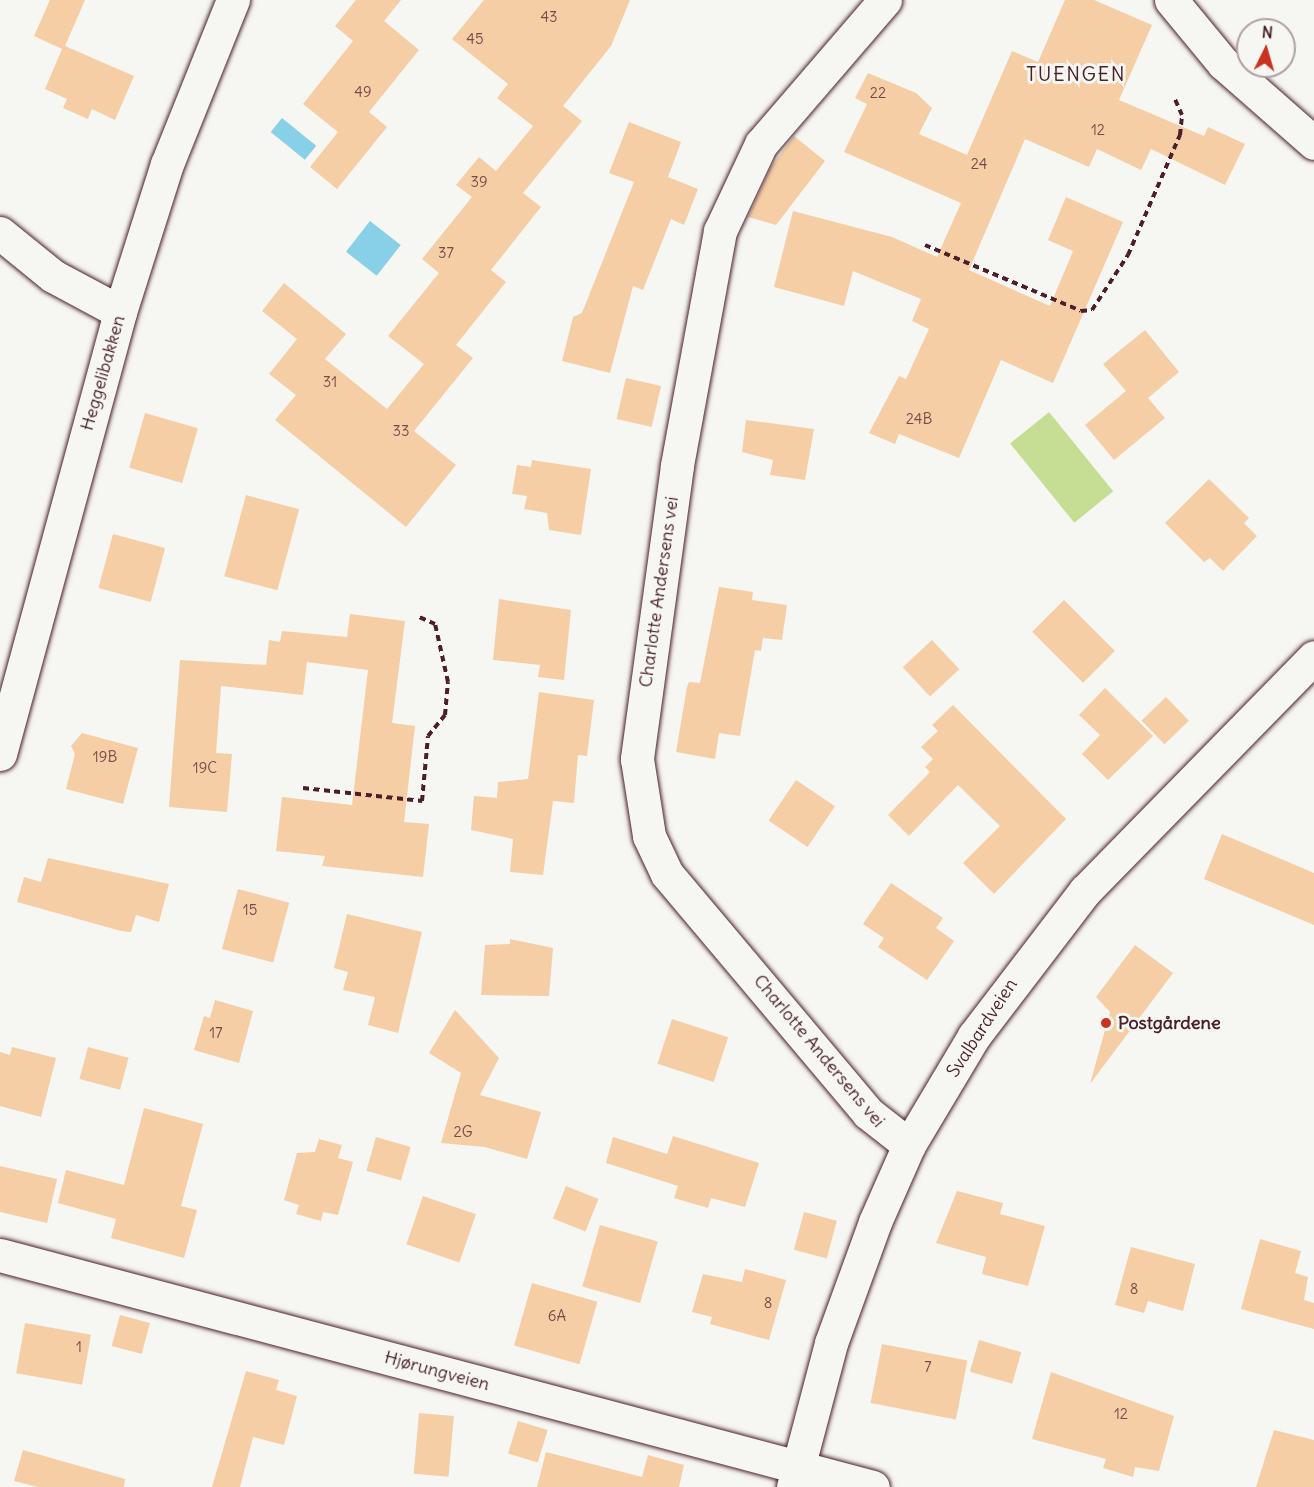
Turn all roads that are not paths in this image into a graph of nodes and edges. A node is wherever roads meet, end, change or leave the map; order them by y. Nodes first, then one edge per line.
1 (233, 0) edge
2 (885, 0) edge
3 (1171, 0) edge
4 (1314, 143) edge
5 (0, 233) edge
6 (120, 312) junction
7 (1314, 657) edge
8 (0, 754) edge
9 (909, 1145) junction
10 (0, 1255) edge
11 (795, 1477) edge
12 (873, 1487) edge

1 - 6 street, Heggelibakken
2 - 9 street, Charlotte Andersens vei
3 - 4 street
5 - 6 street
6 - 8 street, Heggelibakken
7 - 9 street, Svalbardveien
9 - 11 street, Svalbardveien
10 - 11 street, Hjørungveien
11 - 12 street, Hjørungveien

